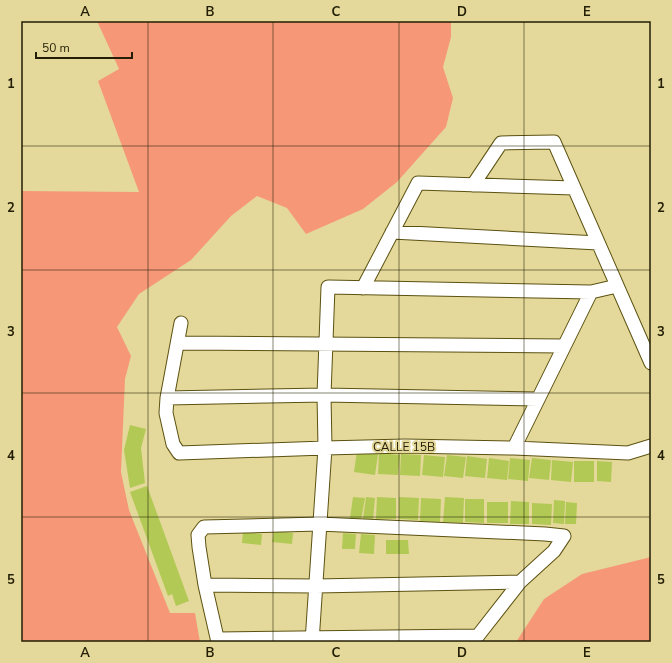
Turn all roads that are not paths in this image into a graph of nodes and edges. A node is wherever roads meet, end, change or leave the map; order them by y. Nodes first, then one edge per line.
1 (473, 185) junction
2 (574, 188) junction
3 (392, 232) junction
4 (598, 243) junction
5 (617, 286) junction
6 (363, 288) junction
7 (591, 292) junction
8 (181, 323) dead end
9 (178, 343) junction
10 (325, 344) junction
11 (564, 346) junction
12 (651, 364) edge
13 (324, 395) junction
14 (167, 398) junction
15 (538, 399) junction
16 (651, 446) edge
17 (325, 448) junction
18 (514, 448) junction
19 (319, 524) junction
20 (520, 582) junction
21 (205, 585) junction
22 (316, 586) junction
23 (475, 639) edge
24 (218, 640) edge
25 (312, 640) edge

1 - 2 street
1 - 2 street
1 - 3 street
2 - 4 street
3 - 4 street
3 - 6 street
4 - 5 street
5 - 7 street
5 - 12 street
6 - 7 street
6 - 10 street
7 - 11 street
8 - 9 street
9 - 10 street
9 - 14 street
10 - 11 street
10 - 13 street
11 - 15 street
13 - 14 street
13 - 15 street
13 - 17 street
14 - 17 street, CALLE 15B
15 - 18 street
16 - 18 street, CALLE 15B
17 - 18 street, CALLE 15B
17 - 19 street
19 - 20 street
19 - 21 street
19 - 22 street
20 - 22 street
20 - 23 street
21 - 22 street
21 - 24 street
22 - 25 street
23 - 25 street
24 - 25 street

